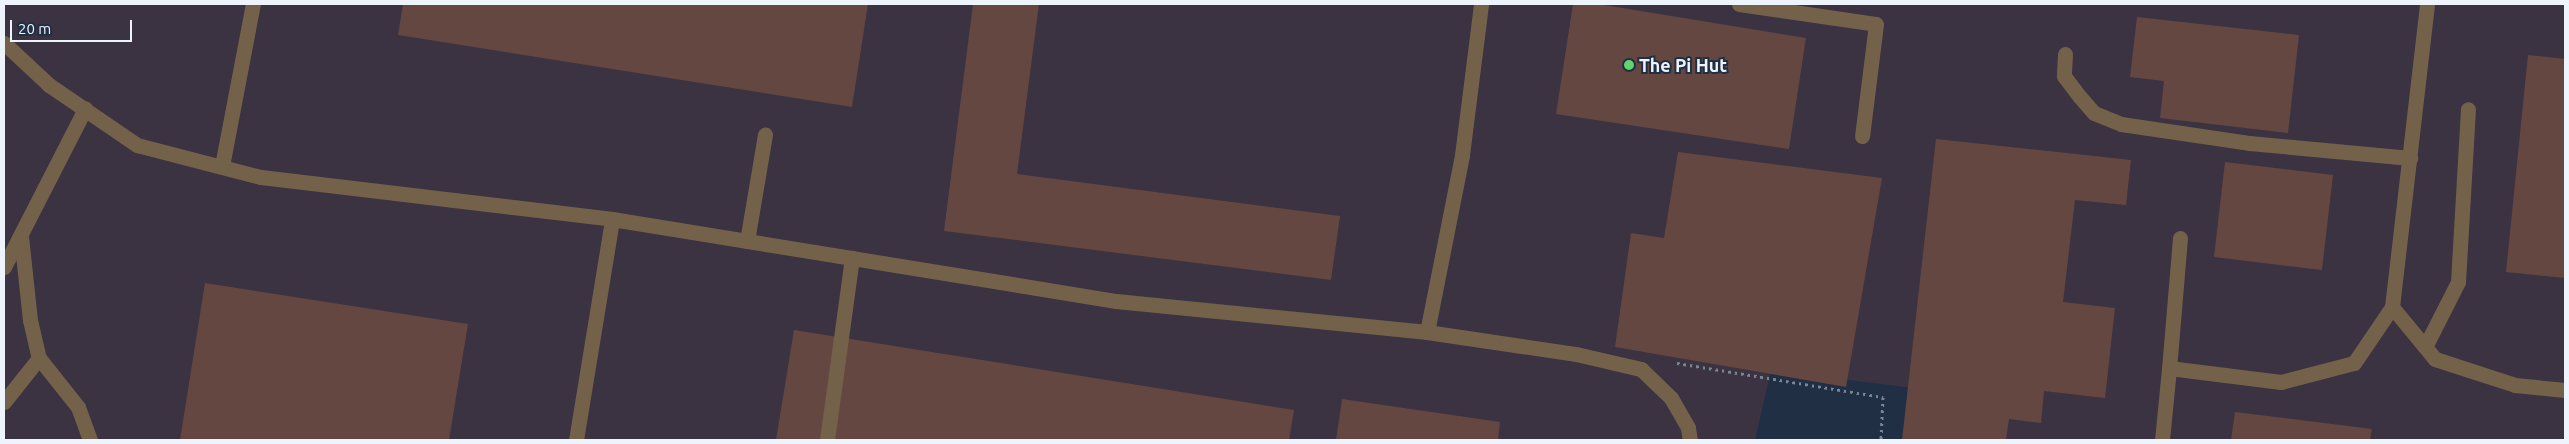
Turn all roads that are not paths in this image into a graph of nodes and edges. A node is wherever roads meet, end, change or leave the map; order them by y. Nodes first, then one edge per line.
1 (253, 4) edge
2 (1481, 4) edge
3 (1739, 4) edge
4 (2427, 4) edge
5 (4, 43) edge
6 (2065, 54) dead end
7 (85, 109) junction
8 (2468, 109) dead end
9 (765, 135) dead end
10 (1862, 136) dead end
11 (2410, 158) junction
12 (222, 166) junction
13 (612, 219) junction
14 (21, 236) junction
15 (2180, 238) dead end
16 (747, 241) junction
17 (852, 258) junction
18 (4, 266) edge
19 (2392, 307) junction
20 (1427, 332) junction
21 (2425, 347) junction
22 (39, 358) junction
23 (2169, 368) junction
24 (2565, 390) edge
25 (4, 402) edge
26 (90, 440) edge
27 (576, 440) edge
28 (827, 440) edge
29 (1690, 440) edge
30 (2162, 440) edge

1 - 12 street
2 - 20 street
3 - 10 street
4 - 11 street
5 - 7 street
6 - 11 street
7 - 12 street
7 - 14 street
8 - 21 street
9 - 16 street
11 - 19 street
12 - 13 street
13 - 16 street
13 - 27 street
14 - 18 street
14 - 22 street
15 - 23 street
16 - 17 street
17 - 20 street
17 - 28 street
19 - 21 street
19 - 23 street
20 - 29 street
21 - 24 street
22 - 25 street
22 - 26 street
23 - 30 street

